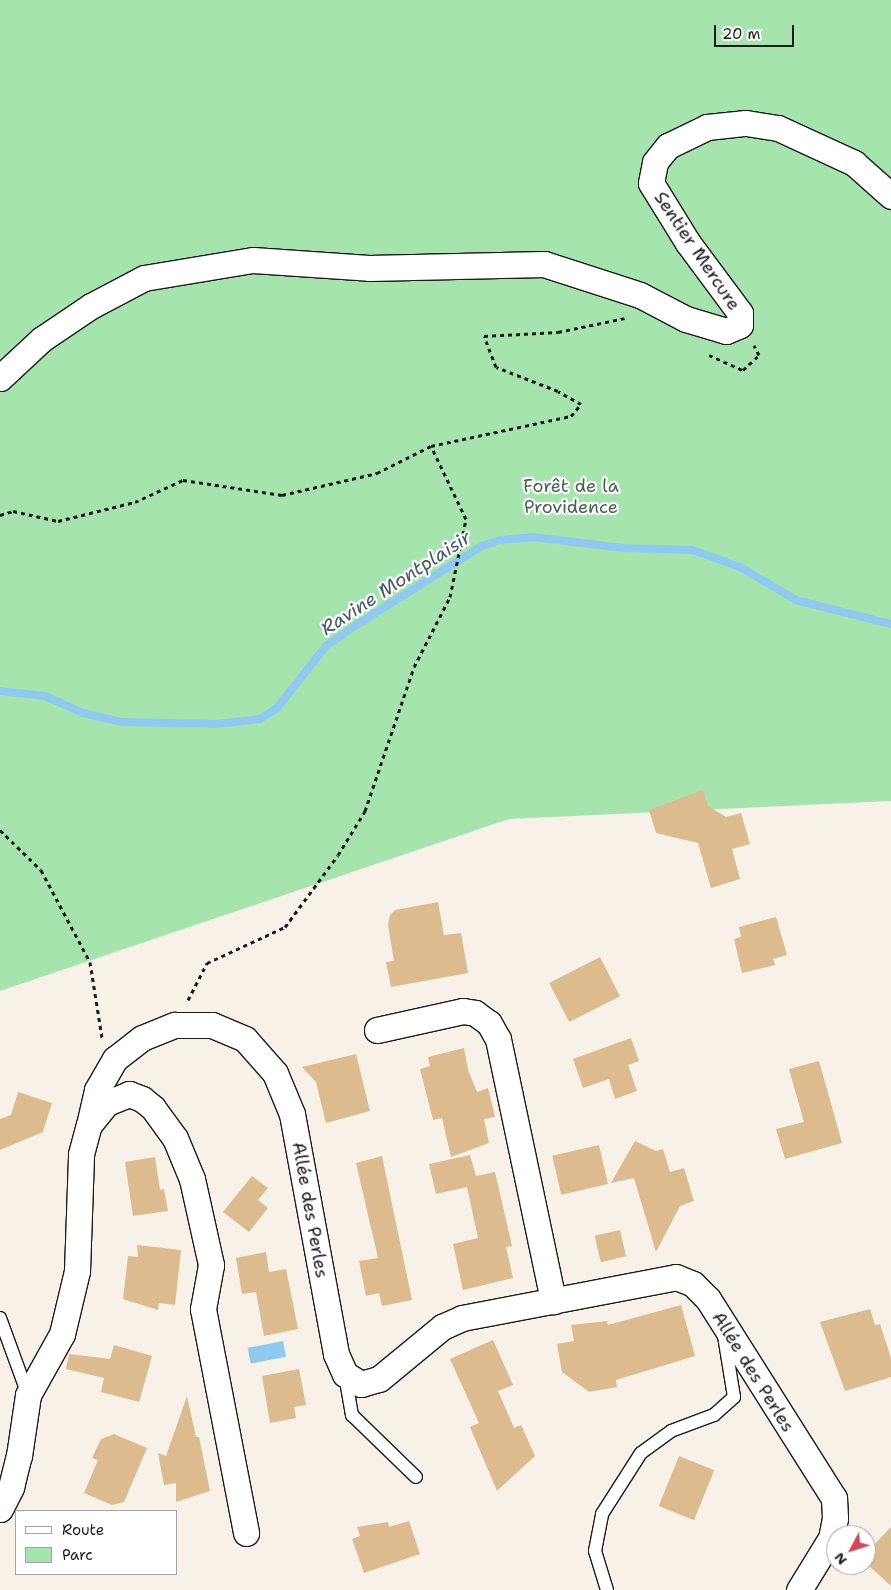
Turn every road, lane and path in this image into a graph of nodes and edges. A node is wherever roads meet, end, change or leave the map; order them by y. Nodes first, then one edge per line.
1 (891, 196) edge
2 (634, 322) dead end
3 (740, 325) junction
4 (707, 354) dead end
5 (0, 378) edge
6 (431, 446) junction
7 (0, 515) edge
8 (0, 830) edge
9 (175, 1025) junction
10 (377, 1030) dead end
11 (107, 1073) junction
12 (89, 1126) junction
13 (553, 1301) junction
14 (0, 1318) edge
15 (722, 1323) junction
16 (345, 1374) junction
17 (28, 1395) junction
18 (416, 1477) dead end
19 (0, 1509) edge
20 (246, 1533) dead end
21 (607, 1590) edge
22 (799, 1590) edge

1 - 3 street, Sentier Mercure
2 - 6 path
3 - 4 path, Sentier Mercure
3 - 5 street
6 - 7 path
6 - 9 path
8 - 11 path
9 - 11 street, Allée des Perles
9 - 16 street, Allée des Perles
10 - 13 street
11 - 12 street, Allée des Perles
12 - 17 street, Allée des Perles
12 - 20 street, Allée des Perles
13 - 15 street, Allée des Perles
13 - 16 street, Allée des Perles
14 - 17 lane
15 - 21 lane
15 - 22 street, Allée des Perles
16 - 18 lane
17 - 19 street, Allée des Perles

